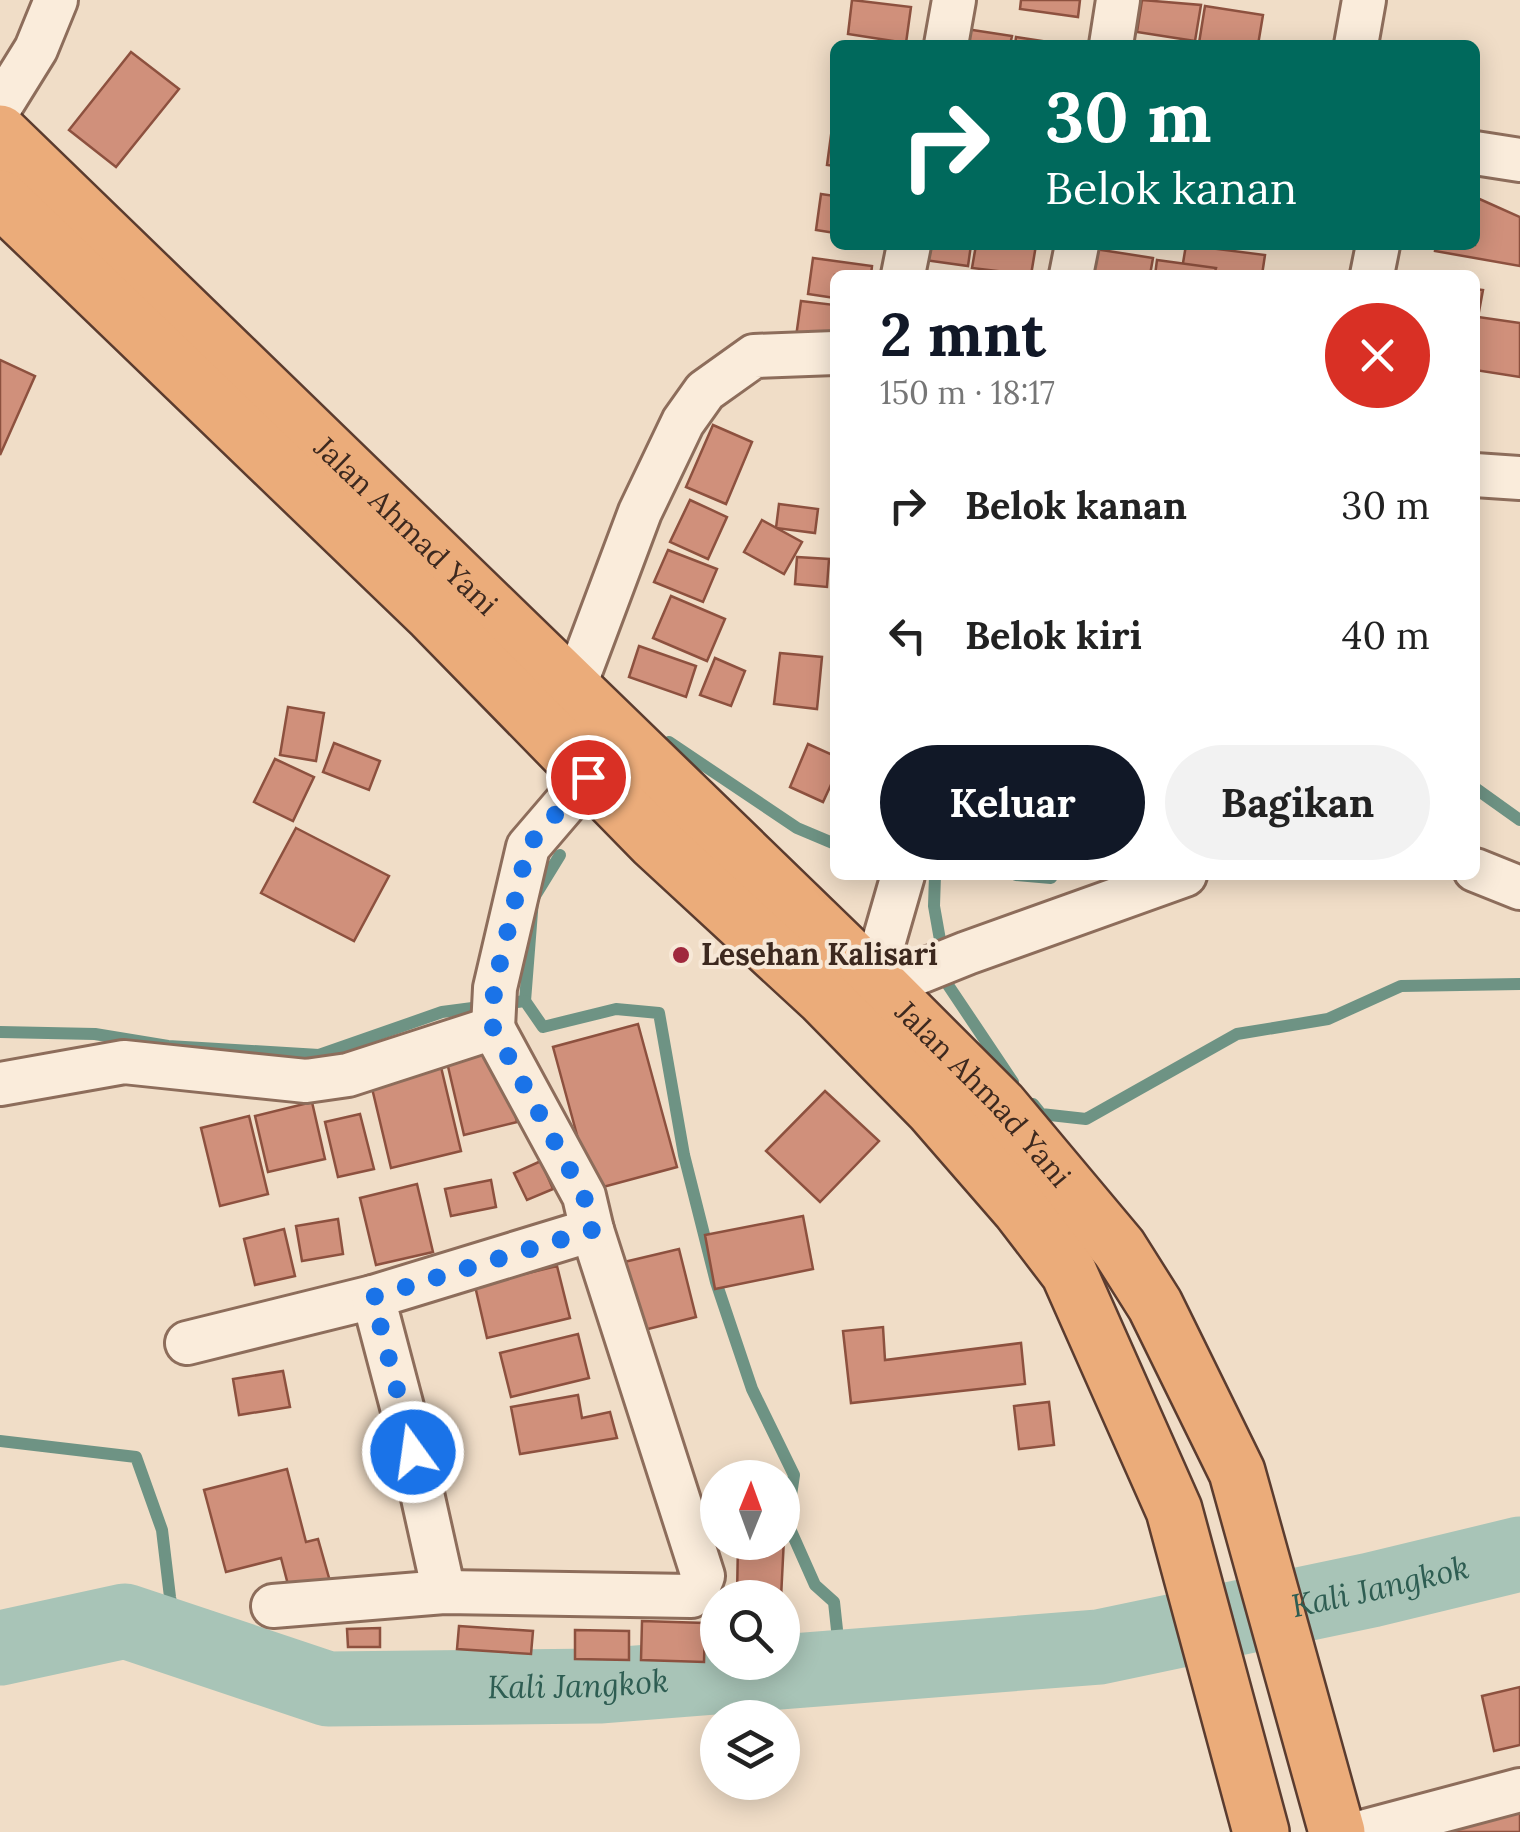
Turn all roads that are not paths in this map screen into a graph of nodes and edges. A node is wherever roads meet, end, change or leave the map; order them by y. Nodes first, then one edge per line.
1 (56, 0) edge
2 (954, 0) edge
3 (1118, 0) edge
4 (1364, 0) edge
5 (947, 40) edge
6 (1113, 40) edge
7 (1357, 40) edge
8 (0, 107) edge
9 (0, 133) edge
10 (1480, 154) edge
11 (1520, 160) edge
12 (0, 198) edge
13 (830, 353) edge
14 (1480, 475) edge
15 (1520, 478) edge
16 (574, 688) junction
17 (588, 777) junction
18 (693, 804) junction
19 (655, 842) junction
20 (1480, 872) edge
21 (903, 880) edge
22 (1172, 880) edge
23 (1520, 888) edge
24 (893, 979) junction
25 (493, 1011) junction
26 (0, 1084) edge
27 (592, 1230) junction
28 (373, 1297) junction
29 (187, 1342) dead end
30 (444, 1592) junction
31 (273, 1606) dead end
32 (1520, 1790) edge
33 (1342, 1819) edge
34 (1261, 1832) edge

1 - 8 street
2 - 5 street
3 - 6 street
4 - 7 street
9 - 16 highway, Jalan Ahmad Yani
10 - 11 street
12 - 17 highway
13 - 16 street
14 - 15 street
16 - 18 highway, Jalan Ahmad Yani
17 - 19 highway
17 - 25 street
18 - 19 highway
18 - 24 highway, Jalan Ahmad Yani
19 - 34 highway
20 - 23 street
21 - 24 street
22 - 24 street
24 - 33 highway, Jalan Ahmad Yani
25 - 26 street
25 - 27 street
27 - 28 street
27 - 30 street
28 - 29 street
28 - 30 street
30 - 31 street
32 - 33 street

